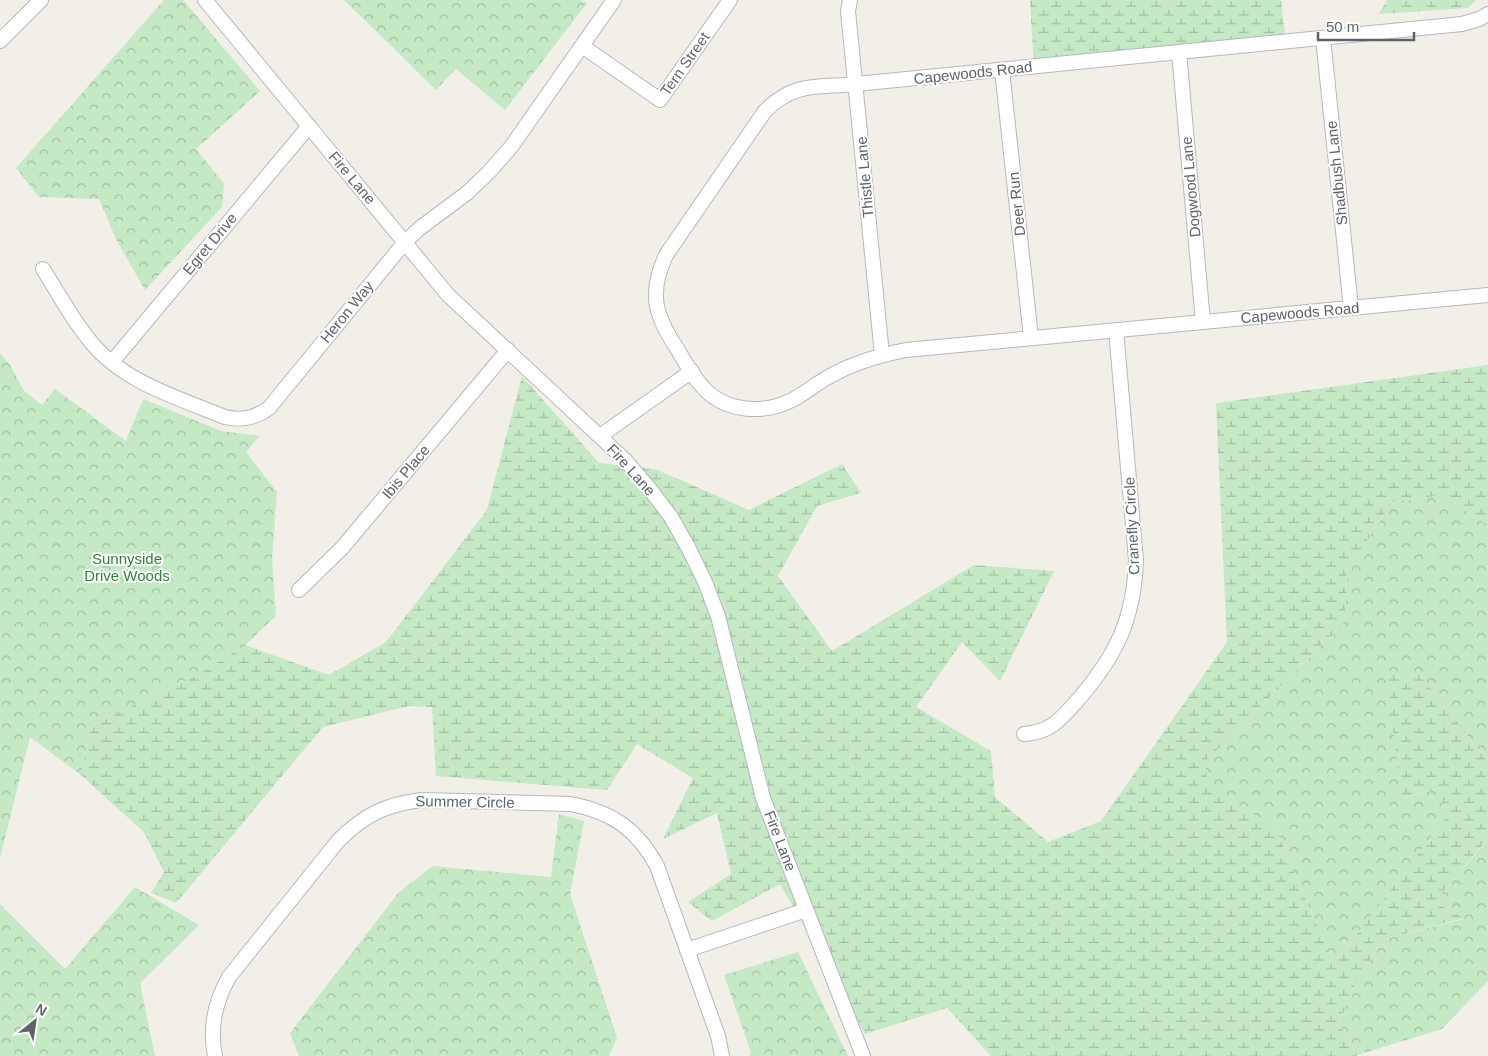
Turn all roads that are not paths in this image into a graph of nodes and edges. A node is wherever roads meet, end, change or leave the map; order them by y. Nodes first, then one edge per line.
1 (41, 0) edge
2 (205, 0) edge
3 (614, 0) edge
4 (730, 0) edge
5 (850, 0) edge
6 (1488, 14) edge
7 (1323, 38) junction
8 (0, 41) edge
9 (582, 46) junction
10 (1179, 52) junction
11 (1002, 70) junction
12 (856, 84) junction
13 (308, 126) junction
14 (405, 242) junction
15 (43, 269) dead end
16 (1488, 295) edge
17 (1351, 308) junction
18 (1203, 322) junction
19 (1116, 330) junction
20 (1031, 338) junction
21 (508, 350) junction
22 (882, 355) junction
23 (112, 362) junction
24 (692, 371) junction
25 (600, 436) junction
26 (299, 590) dead end
27 (1024, 734) dead end
28 (806, 910) junction
29 (687, 950) junction
30 (214, 1056) edge
31 (722, 1056) edge
32 (863, 1056) edge

1 - 8 street
2 - 13 street, Fire Lane
3 - 9 street, Heron Way
4 - 9 street, Tern Street
5 - 12 street, Thistle Lane
6 - 7 street, Capewoods Road
7 - 10 street, Capewoods Road
7 - 17 street, Shadbush Lane
9 - 14 street, Heron Way
10 - 11 street, Capewoods Road
10 - 18 street, Dogwood Lane
11 - 12 street, Capewoods Road
11 - 20 street, Deer Run
12 - 22 street, Thistle Lane
12 - 24 street, Capewoods Road
13 - 14 street, Fire Lane
13 - 23 street, Egret Drive
14 - 21 street, Fire Lane
14 - 23 street, Heron Way
15 - 23 street, Heron Way
16 - 17 street, Capewoods Road
17 - 18 street, Capewoods Road
18 - 19 street, Capewoods Road
19 - 20 street, Capewoods Road
19 - 27 street, Cranefly Circle
20 - 22 street, Capewoods Road
21 - 25 street, Fire Lane
21 - 26 street, Ibis Place
22 - 24 street, Capewoods Road
24 - 25 street
25 - 28 street, Fire Lane
28 - 29 street
28 - 32 street, Fire Lane
29 - 30 street, Summer Circle
29 - 31 street, Summer Circle

